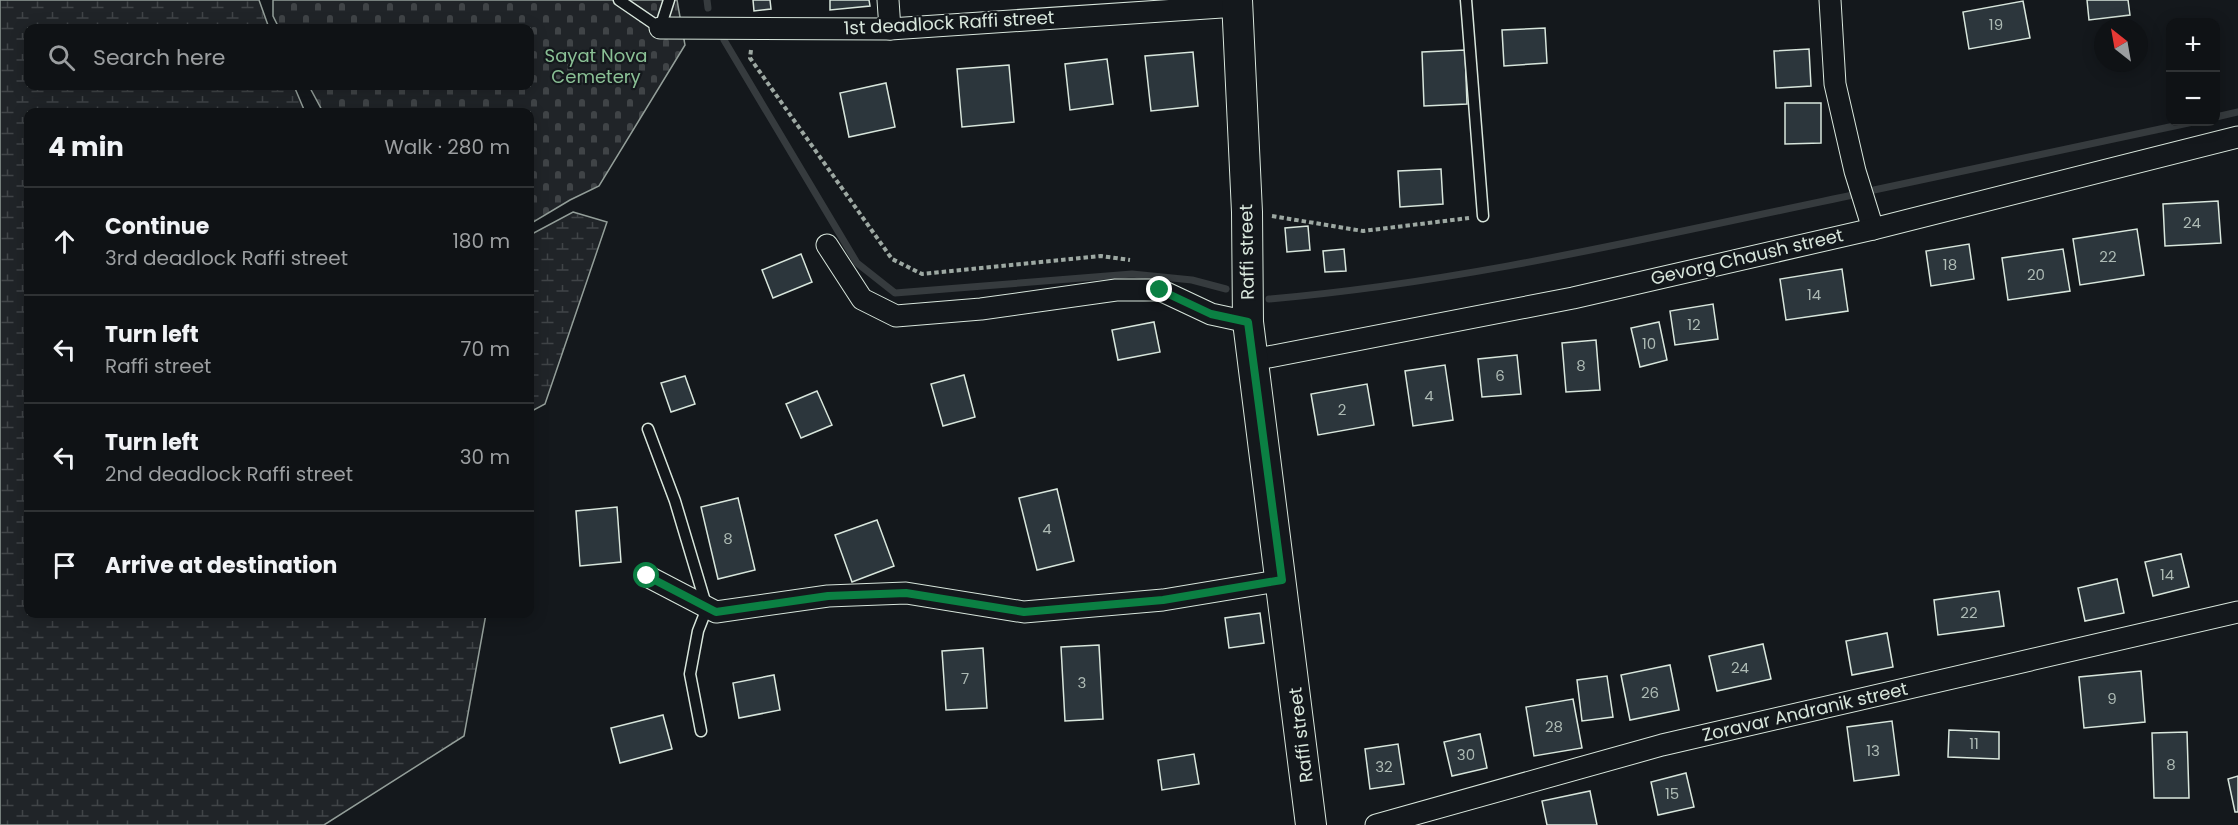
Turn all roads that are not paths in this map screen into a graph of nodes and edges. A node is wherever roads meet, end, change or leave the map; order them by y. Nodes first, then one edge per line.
1 (620, 0) edge
2 (669, 0) edge
3 (888, 0) edge
4 (1466, 0) edge
5 (1830, 0) edge
6 (1237, 3) edge
7 (1177, 5) edge
8 (660, 28) junction
9 (890, 29) junction
10 (2238, 137) edge
11 (1483, 216) road end
12 (1873, 229) junction
13 (827, 244) dead end
14 (1248, 322) junction
15 (1253, 360) junction
16 (648, 429) dead end
17 (647, 576) dead end
18 (1282, 580) junction
19 (707, 608) junction
20 (2238, 612) edge
21 (701, 731) dead end
22 (1311, 825) edge
23 (1376, 825) edge

1 - 8 lane
2 - 8 lane
3 - 9 street
4 - 11 lane
5 - 12 street
6 - 7 street, 1st deadlock Raffi street
6 - 14 main road, Raffi street
7 - 9 street, 1st deadlock Raffi street
8 - 9 street, 1st deadlock Raffi street
10 - 12 street, Gevorg Chaush street
12 - 15 street, Gevorg Chaush street
13 - 14 street
14 - 15 main road, Raffi street
15 - 18 main road, Raffi street
16 - 19 lane
17 - 19 street
18 - 19 street
18 - 22 main road, Raffi street
19 - 21 lane
20 - 23 street, Zoravar Andranik street

